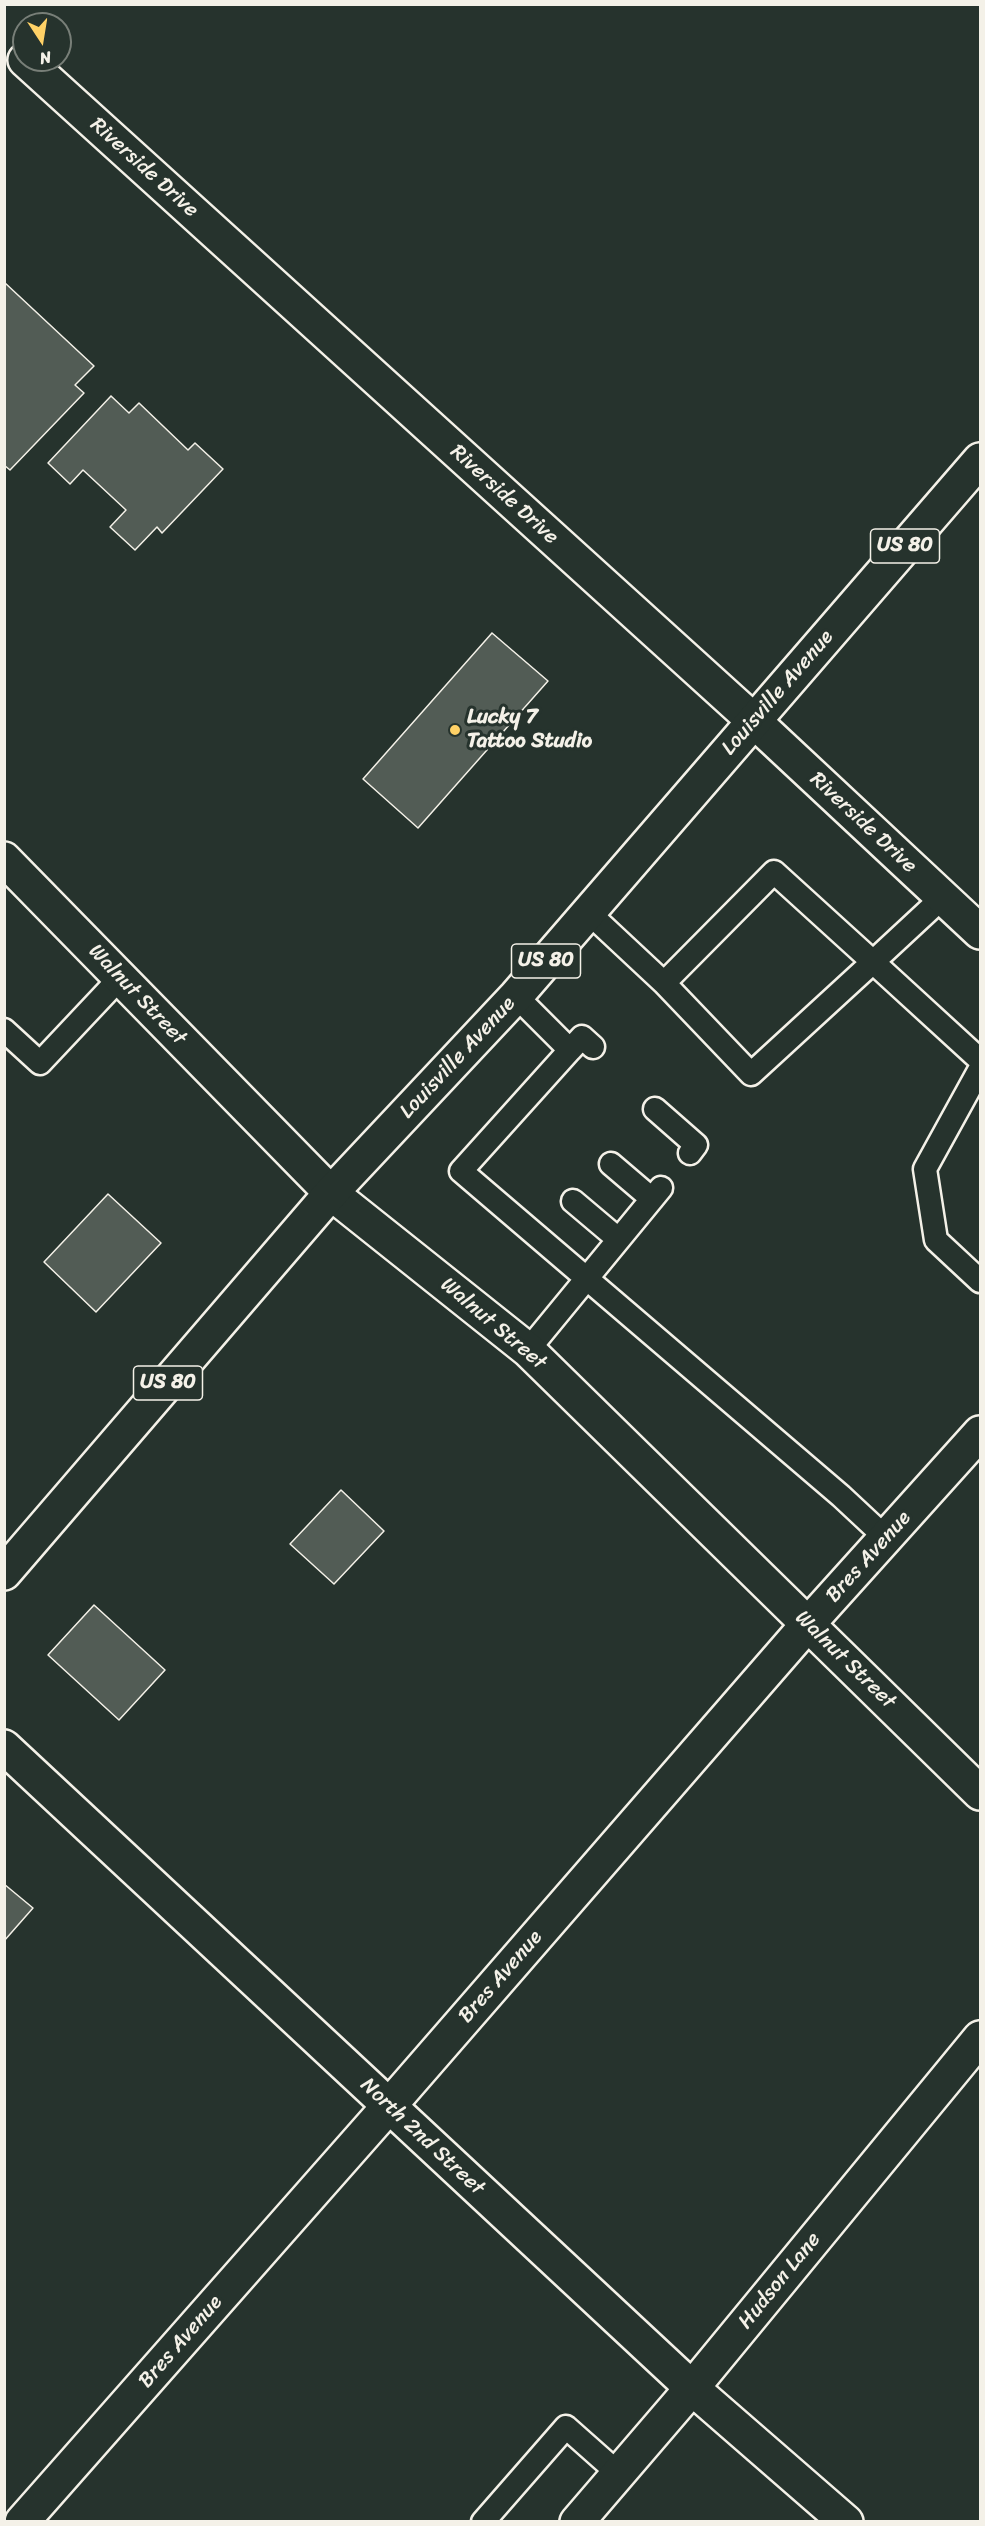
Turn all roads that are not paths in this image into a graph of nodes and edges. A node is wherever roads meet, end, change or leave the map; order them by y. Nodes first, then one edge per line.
1 (38, 72) edge
2 (981, 460) edge
3 (754, 721) junction
4 (4, 859) edge
5 (943, 897) junction
6 (588, 912) junction
7 (981, 932) edge
8 (873, 962) junction
9 (120, 978) junction
10 (664, 983) junction
11 (516, 996) junction
12 (4, 1030) edge
13 (593, 1047) dead end
14 (570, 1050) junction
15 (981, 1060) edge
16 (981, 1069) edge
17 (656, 1109) dead end
18 (690, 1153) dead end
19 (611, 1164) dead end
20 (331, 1193) junction
21 (573, 1201) dead end
22 (618, 1239) junction
23 (586, 1277) junction
24 (981, 1281) edge
25 (528, 1350) junction
26 (981, 1433) edge
27 (886, 1538) junction
28 (4, 1573) edge
29 (808, 1624) junction
30 (4, 1747) edge
31 (981, 1793) edge
32 (981, 2038) edge
33 (389, 2106) junction
34 (692, 2388) junction
35 (619, 2474) junction
36 (22, 2522) edge
37 (483, 2522) edge
38 (577, 2522) edge
39 (846, 2522) edge

1 - 3 street, Riverside Drive
2 - 3 street, Louisville Avenue / US 80
3 - 5 street, Riverside Drive
3 - 6 street, Louisville Avenue / US 80
4 - 9 street, Walnut Street
5 - 7 street, Riverside Drive
5 - 8 lane
6 - 10 lane
6 - 11 street, Louisville Avenue / US 80
8 - 10 lane
8 - 10 lane
8 - 15 lane
9 - 12 lane
9 - 20 street, Walnut Street
11 - 14 lane
11 - 20 street, Louisville Avenue / US 80
13 - 14 lane
14 - 23 lane
16 - 24 lane
17 - 18 lane
19 - 22 lane
20 - 25 street, Walnut Street
20 - 28 street, Louisville Avenue / US 80
21 - 22 lane
22 - 23 lane
23 - 25 lane
23 - 27 lane
25 - 29 street, Walnut Street
26 - 27 street, Bres Avenue
27 - 29 street, Bres Avenue
29 - 31 street, Walnut Street
29 - 33 street, Bres Avenue
30 - 33 street, North 2nd Street
32 - 34 street, Hudson Lane
33 - 34 street, North 2nd Street
33 - 36 street, Bres Avenue
34 - 35 street, Hudson Lane
34 - 39 street, North 2nd Street
35 - 37 lane
35 - 38 street, Hudson Lane

